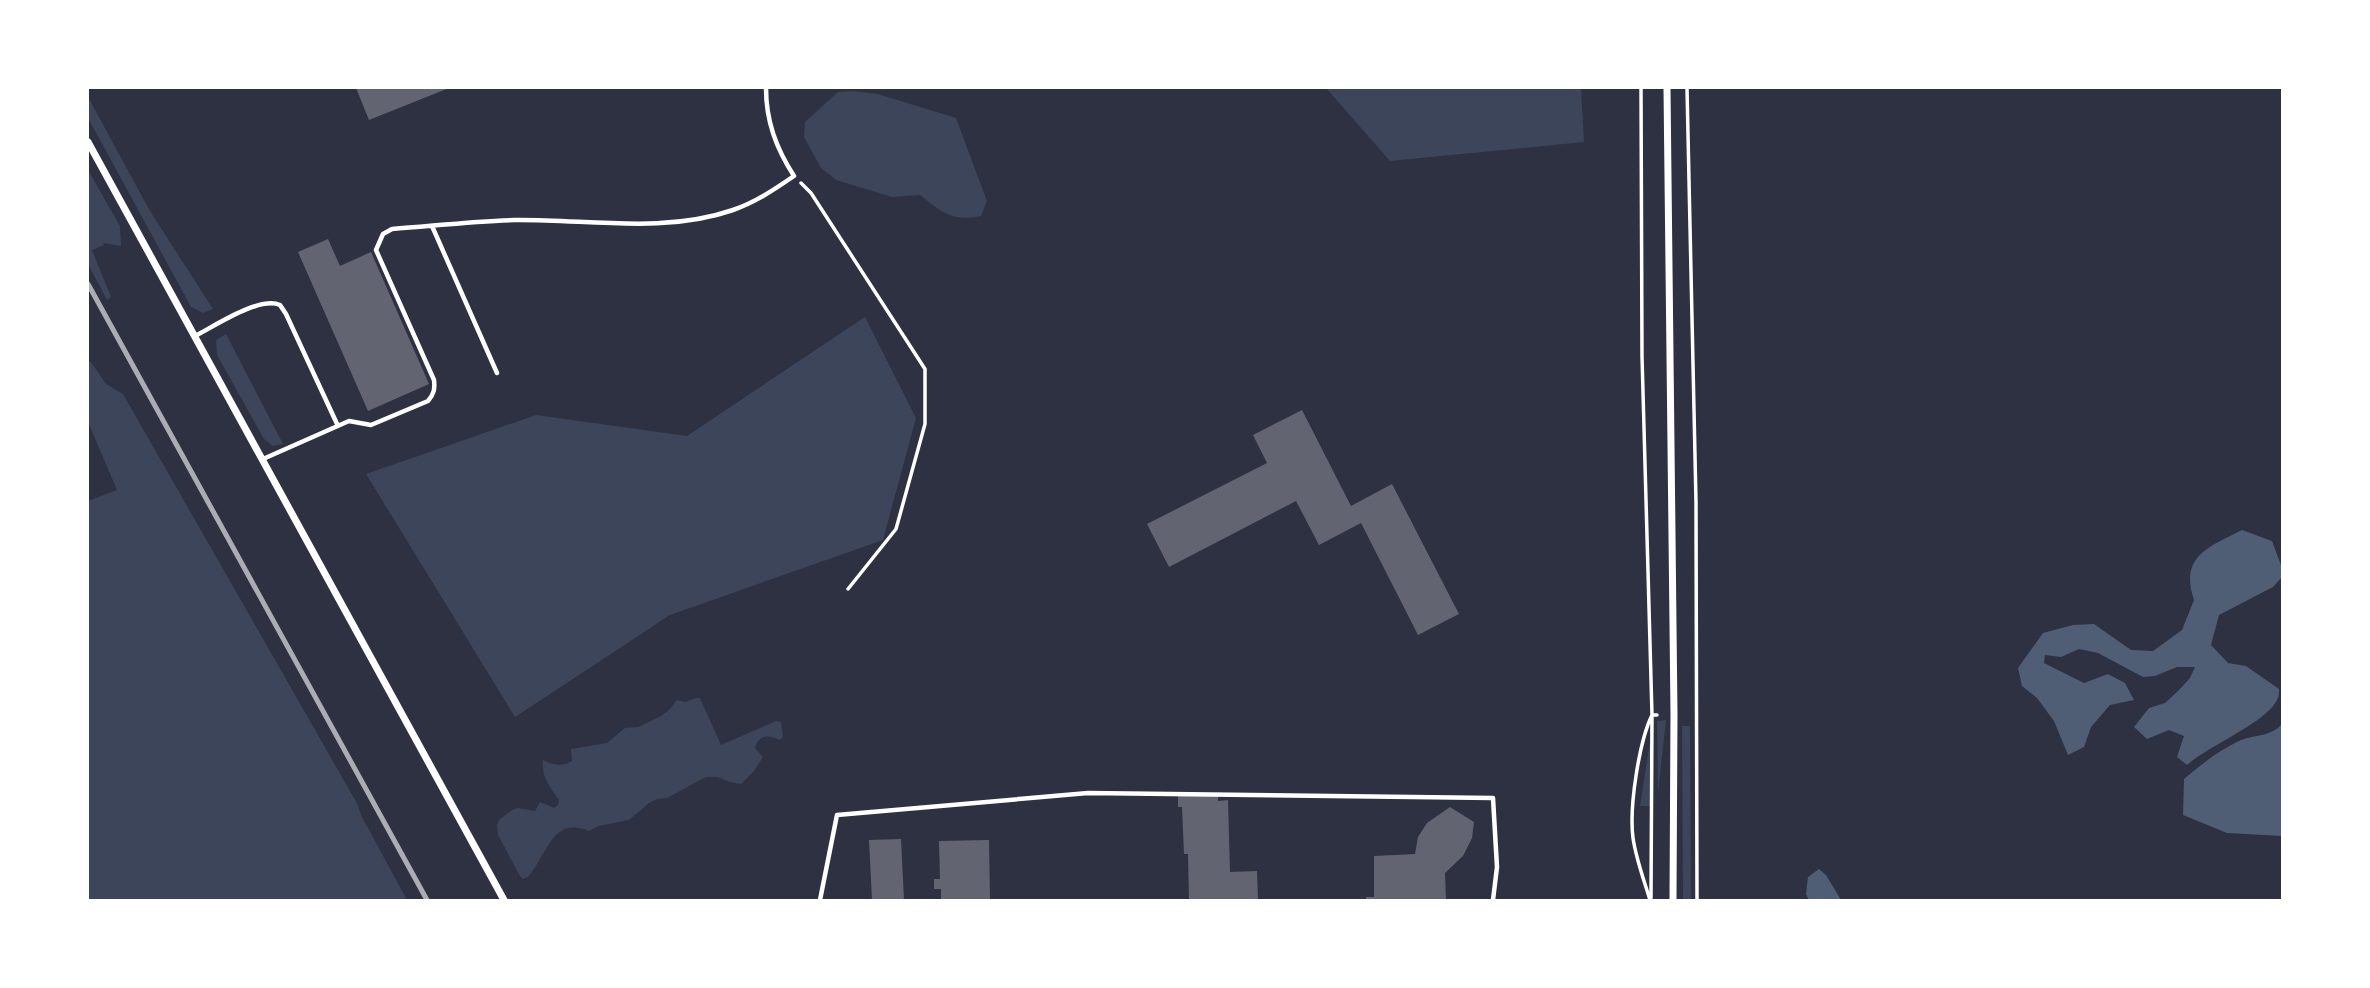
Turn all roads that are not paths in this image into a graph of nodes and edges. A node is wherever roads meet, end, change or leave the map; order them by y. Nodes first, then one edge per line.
1 (766, 88) edge
2 (1667, 88) edge
3 (88, 142) edge
4 (432, 226) junction
5 (194, 336) junction
6 (497, 373) dead end
7 (338, 426) junction
8 (262, 460) junction
9 (504, 901) edge
10 (820, 901) edge
11 (1493, 901) edge
12 (1674, 901) edge

1 - 4 lane
2 - 12 street
3 - 5 street
4 - 6 lane
4 - 7 lane
5 - 7 lane
5 - 8 street
7 - 8 lane
8 - 9 street
10 - 11 lane

